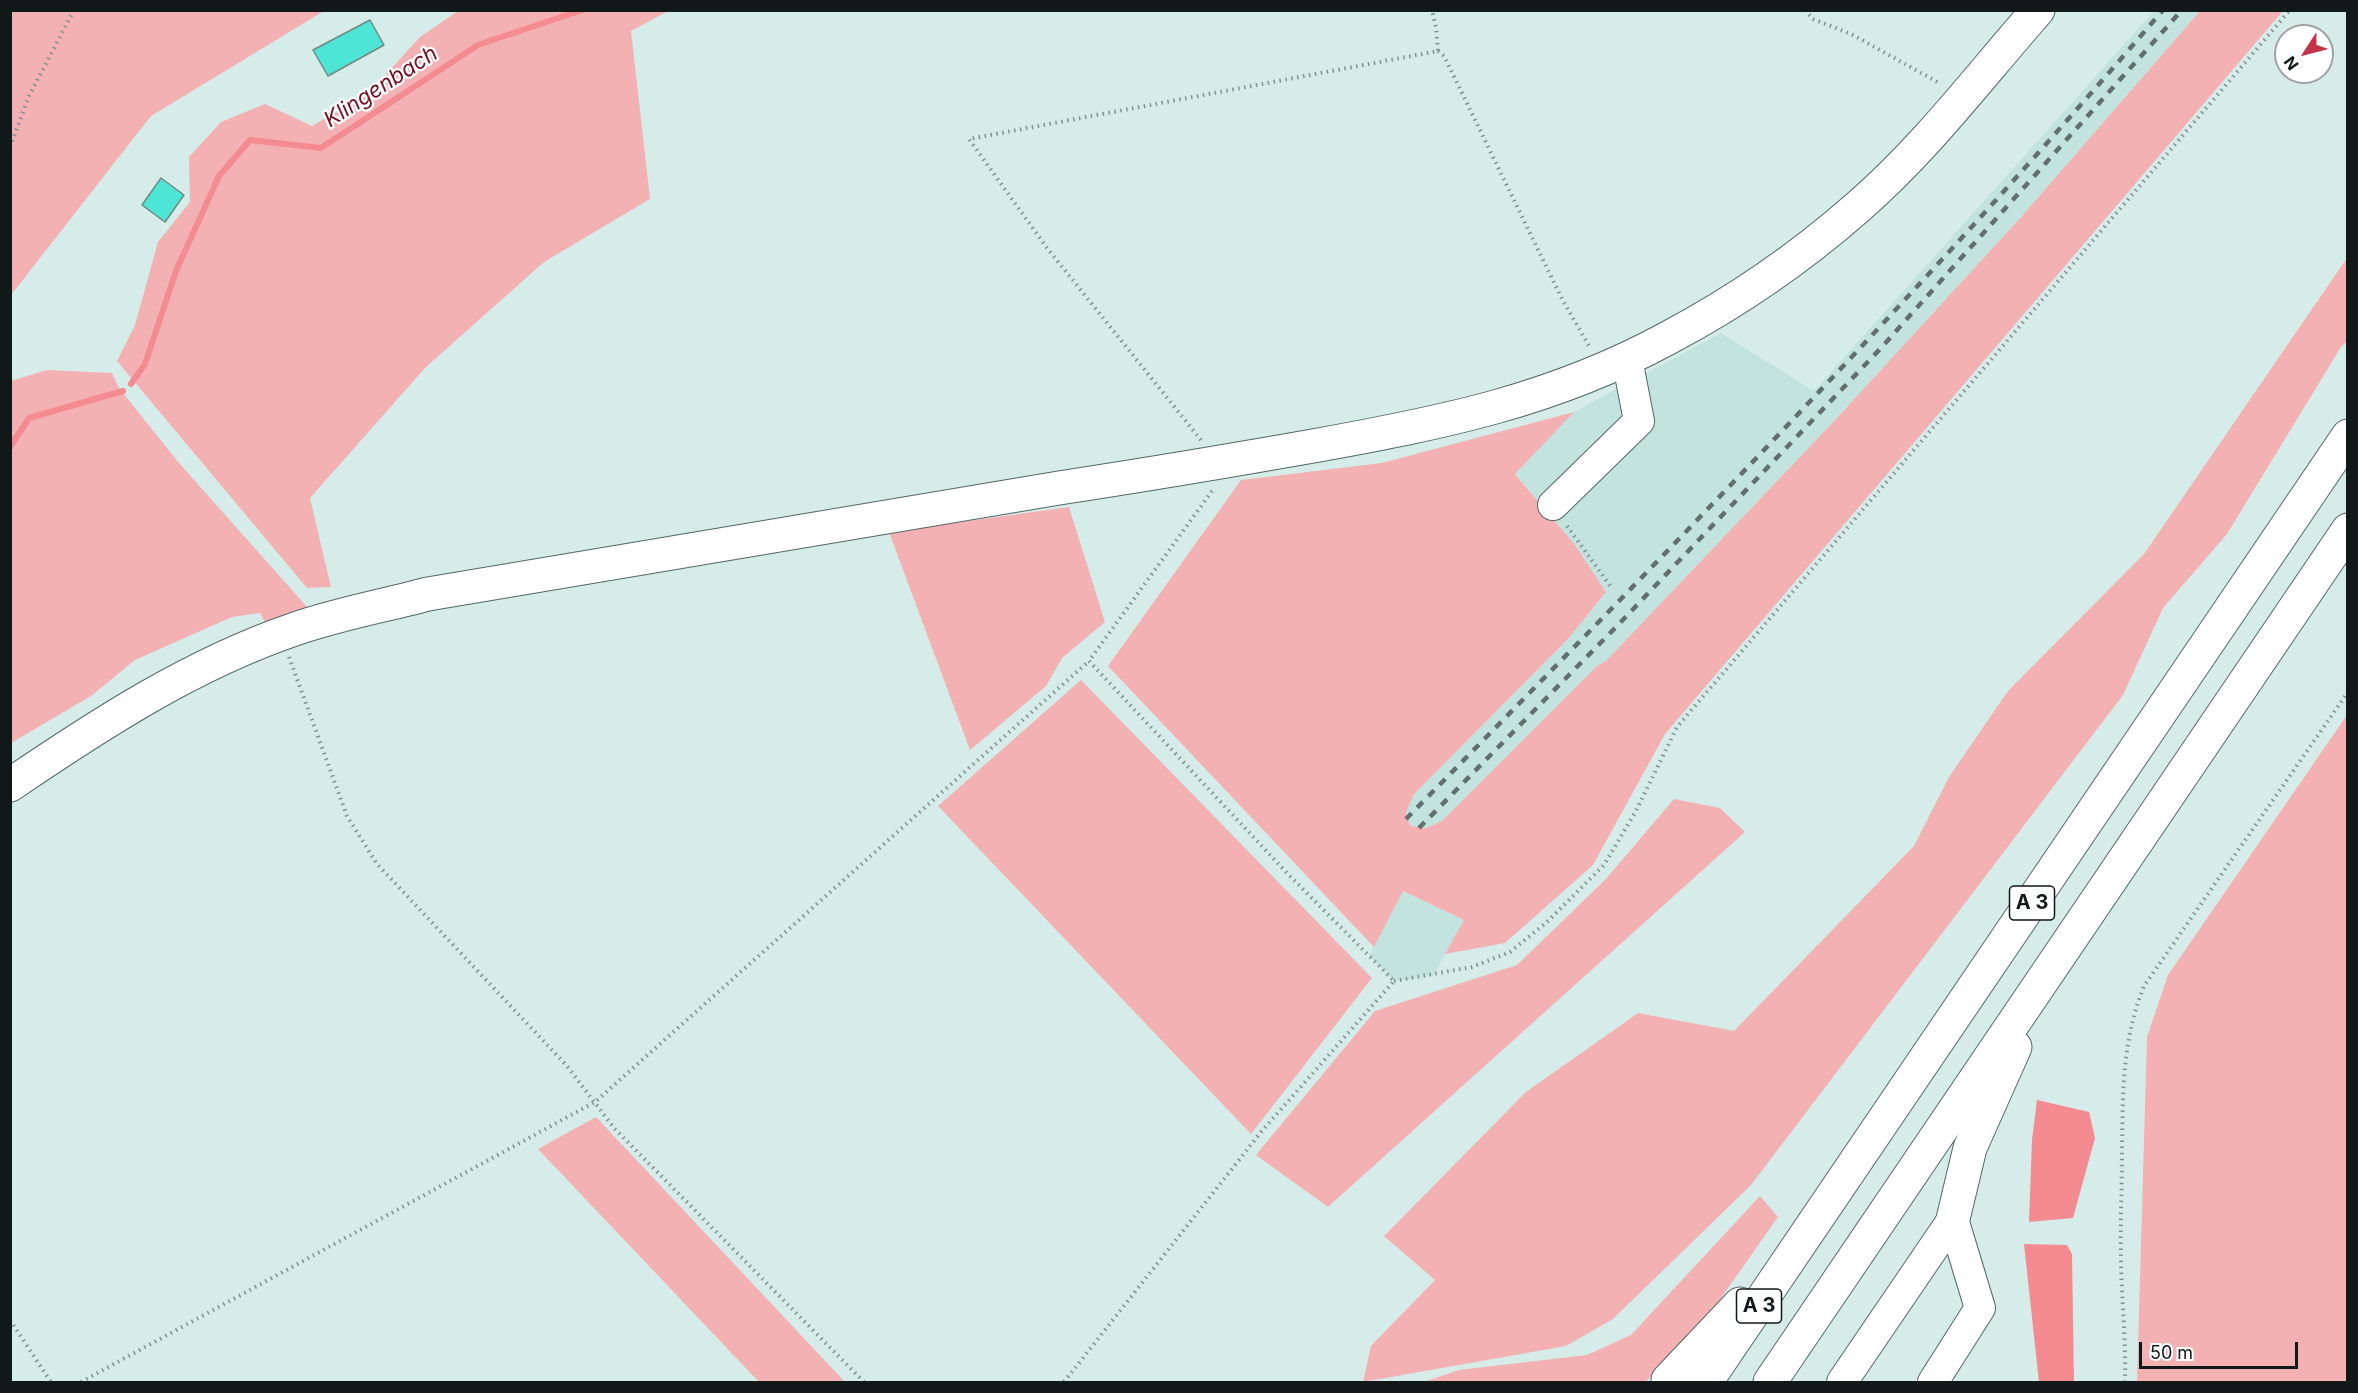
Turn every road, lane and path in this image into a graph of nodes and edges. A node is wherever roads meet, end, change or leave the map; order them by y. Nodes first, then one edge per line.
1 (74, 10) edge
2 (1432, 10) edge
3 (1805, 10) edge
4 (2038, 10) edge
5 (2290, 10) edge
6 (1438, 51) junction
7 (1964, 97) junction
8 (10, 147) edge
9 (1613, 365) junction
10 (2348, 436) edge
11 (1226, 463) junction
12 (1553, 505) joint
13 (2348, 530) edge
14 (1611, 587) dead end
15 (280, 634) junction
16 (1089, 661) junction
17 (2348, 692) edge
18 (10, 785) edge
19 (2055, 961) junction
20 (1394, 981) junction
21 (595, 1102) junction
22 (1953, 1219) junction
23 (1811, 1229) junction
24 (10, 1320) edge
25 (1667, 1381) edge
26 (51, 1383) edge
27 (81, 1383) edge
28 (864, 1383) edge
29 (1064, 1383) edge
30 (1706, 1383) edge
31 (1770, 1383) edge
32 (1842, 1383) edge
33 (1933, 1383) edge
34 (2125, 1383) edge

1 - 8 path
2 - 6 path
3 - 7 path
4 - 7 main road
5 - 20 path
6 - 9 path
6 - 11 path
7 - 9 main road
9 - 11 main road
9 - 12 lane
10 - 23 main road, A 3
11 - 15 main road
11 - 16 path
12 - 14 path
13 - 19 main road, A 3
15 - 18 main road
15 - 21 path
16 - 20 path
16 - 21 path
17 - 34 path
19 - 22 main road
19 - 31 main road, A 3
20 - 29 path
21 - 27 path
21 - 28 path
22 - 32 lane
22 - 33 lane
23 - 25 main road
23 - 30 main road, A 3
24 - 26 path

